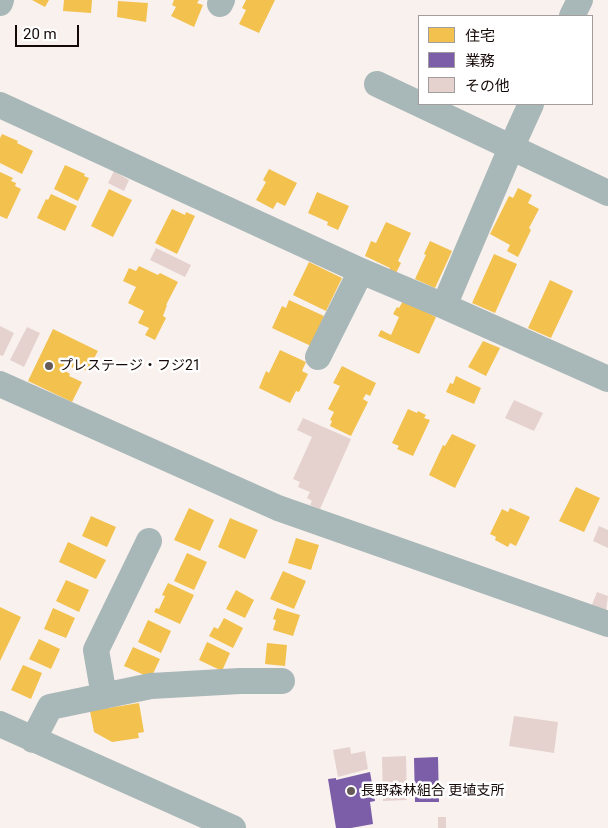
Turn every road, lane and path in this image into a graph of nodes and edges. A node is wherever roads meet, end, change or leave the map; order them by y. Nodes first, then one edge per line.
1 (580, 0) edge
2 (572, 15) edge
3 (377, 84) dead end
4 (418, 104) edge
5 (0, 105) edge
6 (421, 105) edge
7 (532, 105) edge
8 (511, 148) junction
9 (608, 193) edge
10 (361, 271) junction
11 (444, 306) junction
12 (318, 357) dead end
13 (608, 379) edge
14 (0, 384) edge
15 (149, 541) dead end
16 (608, 624) edge
17 (282, 681) dead end
18 (104, 696) junction
19 (0, 724) edge
20 (33, 740) junction
21 (233, 828) edge

1 - 2 street
3 - 4 street
5 - 10 street
6 - 8 street
7 - 8 street
8 - 9 street
8 - 11 street
10 - 11 street
10 - 12 street
11 - 13 street
14 - 16 street
15 - 18 street
17 - 18 street
18 - 20 street
19 - 20 street
20 - 21 street

